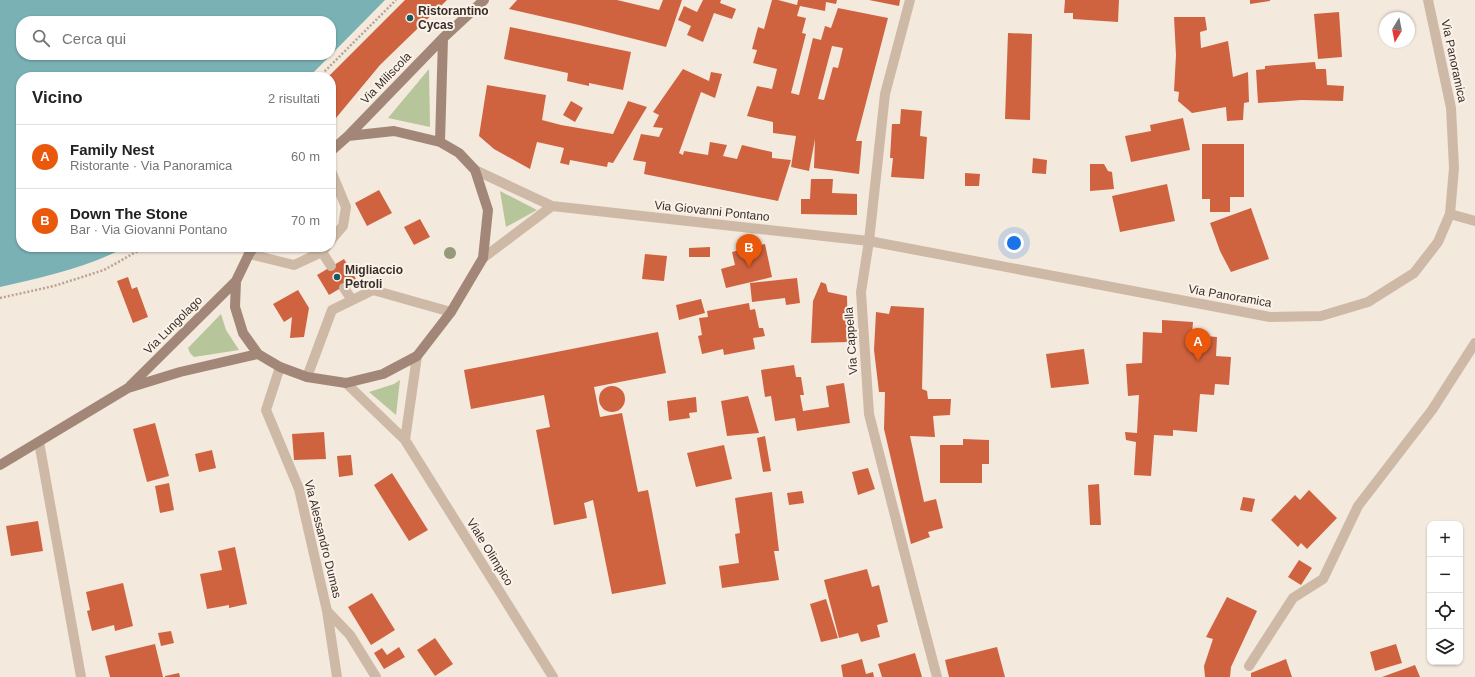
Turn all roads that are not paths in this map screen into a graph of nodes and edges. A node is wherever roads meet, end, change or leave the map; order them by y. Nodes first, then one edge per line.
1 (484, 0) edge
2 (910, 0) edge
3 (1428, 0) edge
4 (443, 38) junction
5 (348, 136) junction
6 (440, 142) junction
7 (336, 147) edge
8 (475, 170) junction
9 (336, 183) edge
10 (552, 206) junction
11 (1450, 214) junction
12 (1475, 221) edge
13 (336, 234) edge
14 (869, 241) junction
15 (251, 252) edge
16 (255, 252) edge
17 (318, 252) edge
18 (325, 252) edge
19 (483, 258) junction
20 (331, 266) dead end
21 (236, 281) junction
22 (344, 288) dead end
23 (352, 300) junction
24 (451, 312) junction
25 (1475, 343) edge
26 (258, 354) junction
27 (417, 356) junction
28 (280, 367) junction
29 (307, 378) junction
30 (346, 383) junction
31 (128, 388) junction
32 (405, 440) junction
33 (39, 442) junction
34 (0, 465) edge
35 (327, 611) junction
36 (1249, 666) dead end
37 (81, 677) edge
38 (337, 677) edge
39 (376, 677) edge
40 (553, 677) edge
41 (937, 677) edge

1 - 4 main road, Via Miliscola
2 - 14 street, Via Cappella
3 - 11 street, Via Panoramica
4 - 5 main road, Via Miliscola
4 - 6 main road
5 - 6 main road
5 - 7 main road, Via Miliscola
6 - 8 main road
8 - 10 street, Via Giovanni Pontano
8 - 19 main road
9 - 13 street
10 - 14 street, Via Giovanni Pontano
10 - 19 street
11 - 12 street
11 - 14 street, Via Panoramica
14 - 41 street, Via Cappella
15 - 21 main road
16 - 17 street
18 - 20 street
19 - 24 main road
21 - 26 main road
21 - 31 main road, Via Lungolago
22 - 23 street
23 - 24 street
23 - 29 street
24 - 27 main road
25 - 36 street
26 - 28 main road
26 - 31 main road, Via Lungolago
27 - 30 main road
27 - 32 street
28 - 29 main road
28 - 35 street, Via Alessandro Dumas
29 - 30 main road
30 - 32 street, Viale Olimpico
31 - 33 main road, Via Lungolago
32 - 40 street, Viale Olimpico
33 - 34 main road, Via Lungolago
33 - 37 street
35 - 38 street, Via Alessandro Dumas
35 - 39 street

